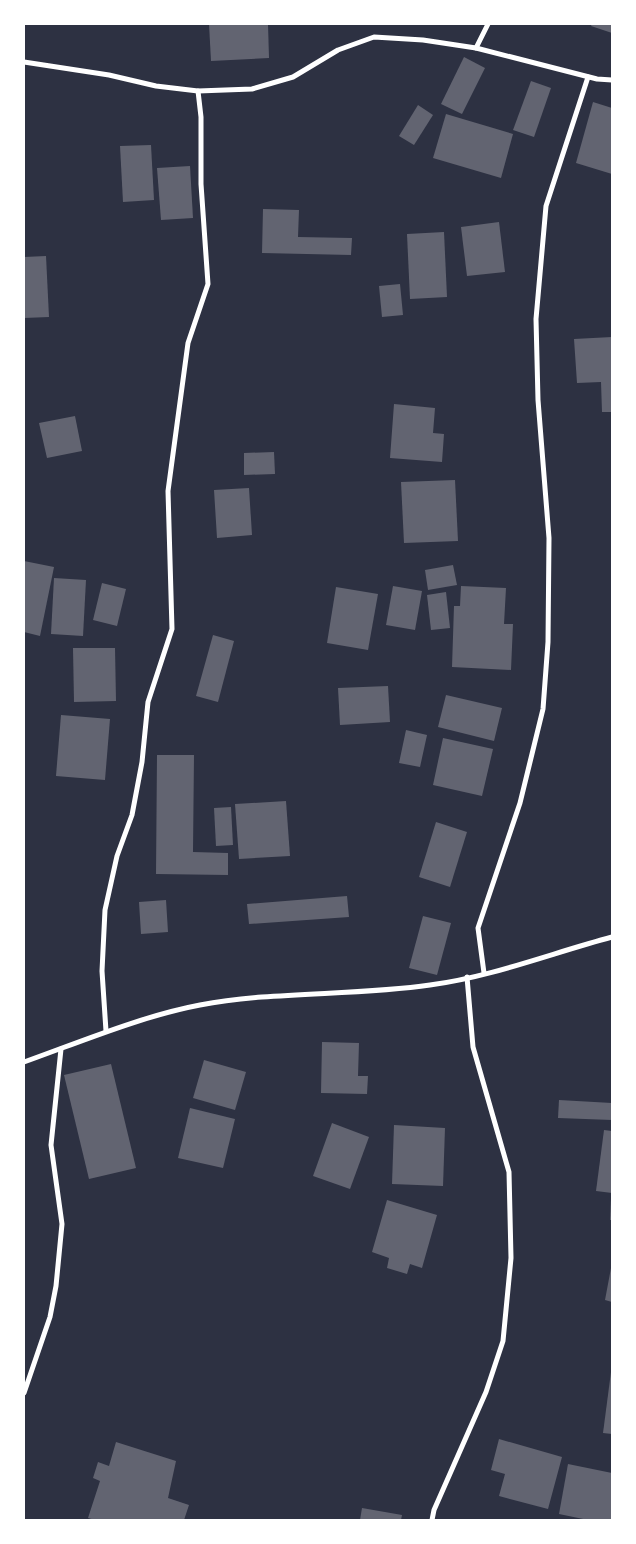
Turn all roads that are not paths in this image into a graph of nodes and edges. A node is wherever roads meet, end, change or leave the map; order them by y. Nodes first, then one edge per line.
1 (488, 24) edge
2 (476, 48) junction
3 (24, 62) edge
4 (588, 77) junction
5 (612, 80) edge
6 (198, 91) junction
7 (612, 937) edge
8 (484, 974) junction
9 (467, 977) junction
10 (106, 1032) junction
11 (60, 1049) junction
12 (24, 1062) edge
13 (24, 1393) edge
14 (432, 1520) edge

1 - 2 street
2 - 4 street
2 - 6 street
3 - 6 street
4 - 5 street
4 - 8 street
6 - 10 street
7 - 8 street
8 - 9 street
9 - 10 street
9 - 14 street
10 - 11 street
11 - 12 street
11 - 13 street

